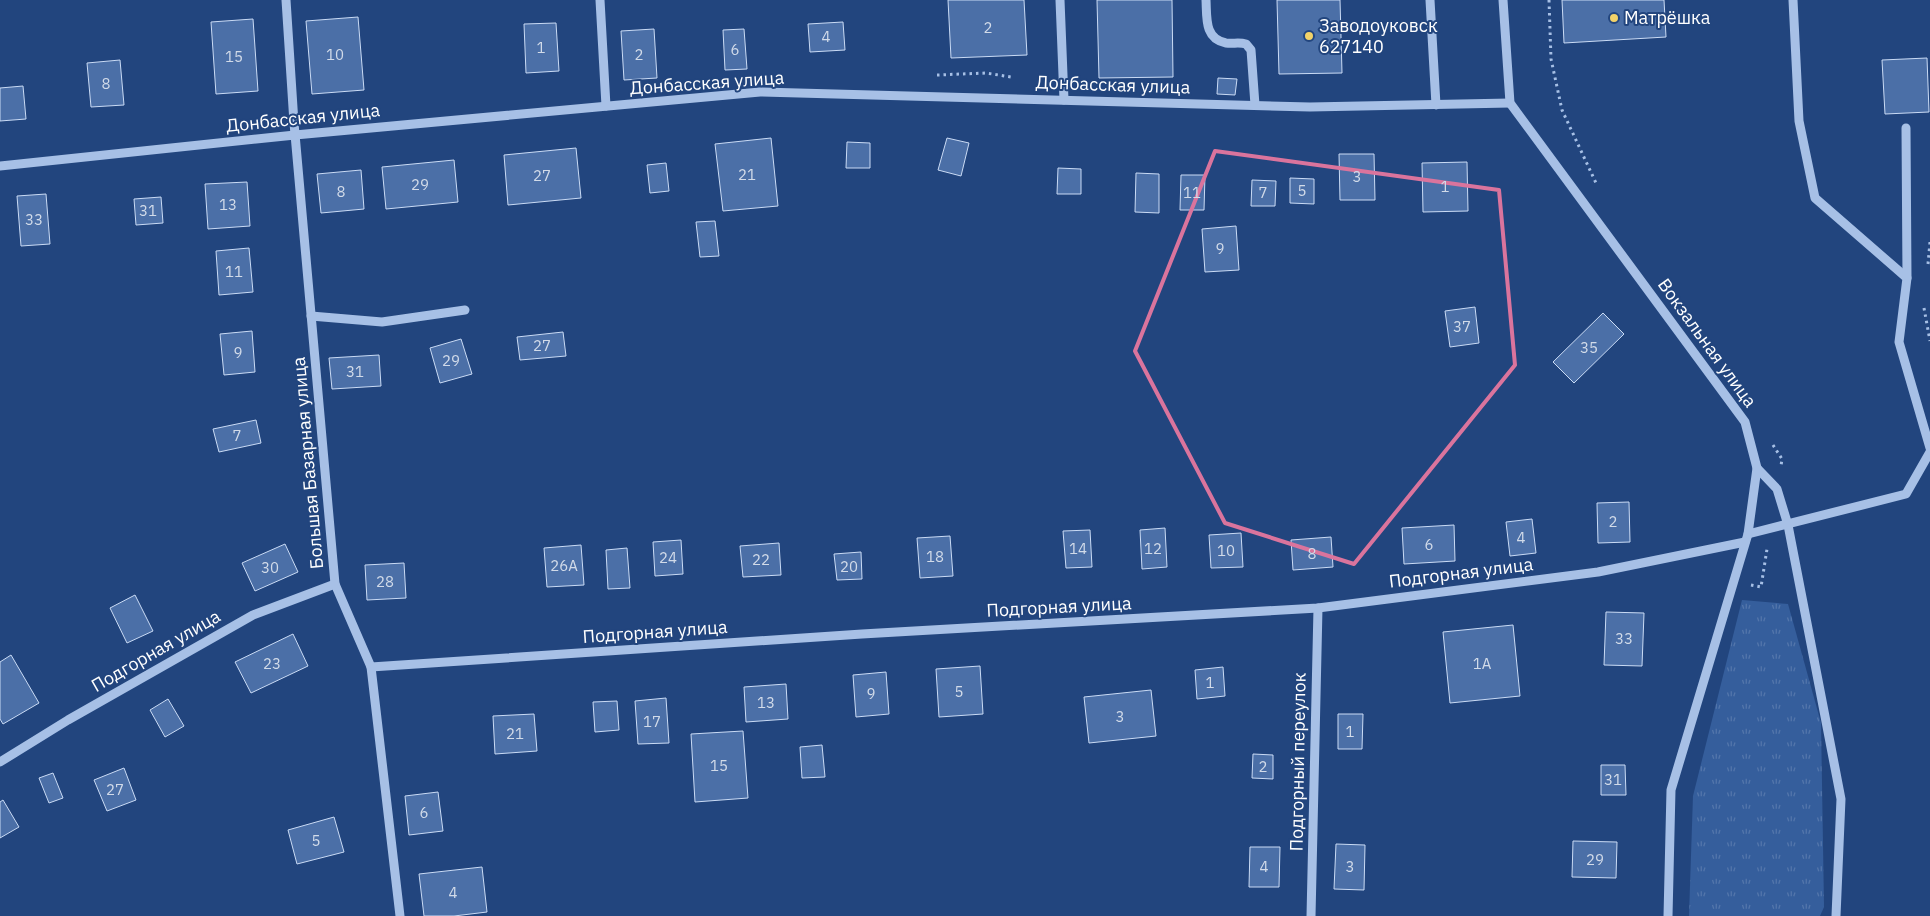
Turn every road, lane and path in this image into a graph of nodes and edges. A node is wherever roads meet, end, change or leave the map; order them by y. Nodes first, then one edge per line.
1 (286, 0) edge
2 (600, 0) edge
3 (1060, 0) edge
4 (1206, 0) edge
5 (1430, 0) edge
6 (1503, 0) edge
7 (1549, 0) edge
8 (1793, 0) edge
9 (1064, 100) junction
10 (1510, 103) junction
11 (1255, 105) junction
12 (1436, 105) junction
13 (606, 106) junction
14 (1906, 128) dead end
15 (295, 135) junction
16 (0, 166) edge
17 (1598, 188) dead end
18 (1906, 278) junction
19 (466, 310) dead end
20 (311, 316) junction
21 (1772, 444) dead end
22 (1930, 448) edge
23 (1930, 452) edge
24 (1757, 468) junction
25 (1777, 489) junction
26 (1788, 526) junction
27 (1770, 528) junction
28 (1747, 538) junction
29 (1733, 580) junction
30 (335, 584) junction
31 (1318, 608) junction
32 (371, 667) junction
33 (0, 762) edge
34 (400, 916) edge
35 (1311, 916) edge
36 (1668, 916) edge
37 (1836, 916) edge

1 - 15 street, Большая Базарная улица
2 - 13 street
3 - 9 street
4 - 11 street
5 - 12 street
6 - 10 street
7 - 17 path
8 - 18 street
9 - 11 street, Донбасская улица
9 - 13 street, Донбасская улица
10 - 12 street, Донбасская улица
10 - 24 street, Вокзальная улица
11 - 12 street, Донбасская улица
13 - 15 street, Донбасская улица
14 - 18 street
15 - 16 street, Донбасская улица
15 - 20 street, Большая Базарная улица
18 - 22 street
19 - 20 street
20 - 30 street, Большая Базарная улица
21 - 25 path
23 - 26 street, Подгорная улица
24 - 25 street
24 - 28 street, Вокзальная улица
25 - 26 street
26 - 27 street, Подгорная улица
26 - 37 street
27 - 28 street, Подгорная улица
27 - 29 path
28 - 29 street, Вокзальная улица
28 - 31 street, Подгорная улица
29 - 36 street, Вокзальная улица
30 - 32 street, Большая Базарная улица
30 - 33 street, Подгорная улица
31 - 32 street, Подгорная улица
31 - 35 street, Подгорный переулок
32 - 34 street, Большая Базарная улица

